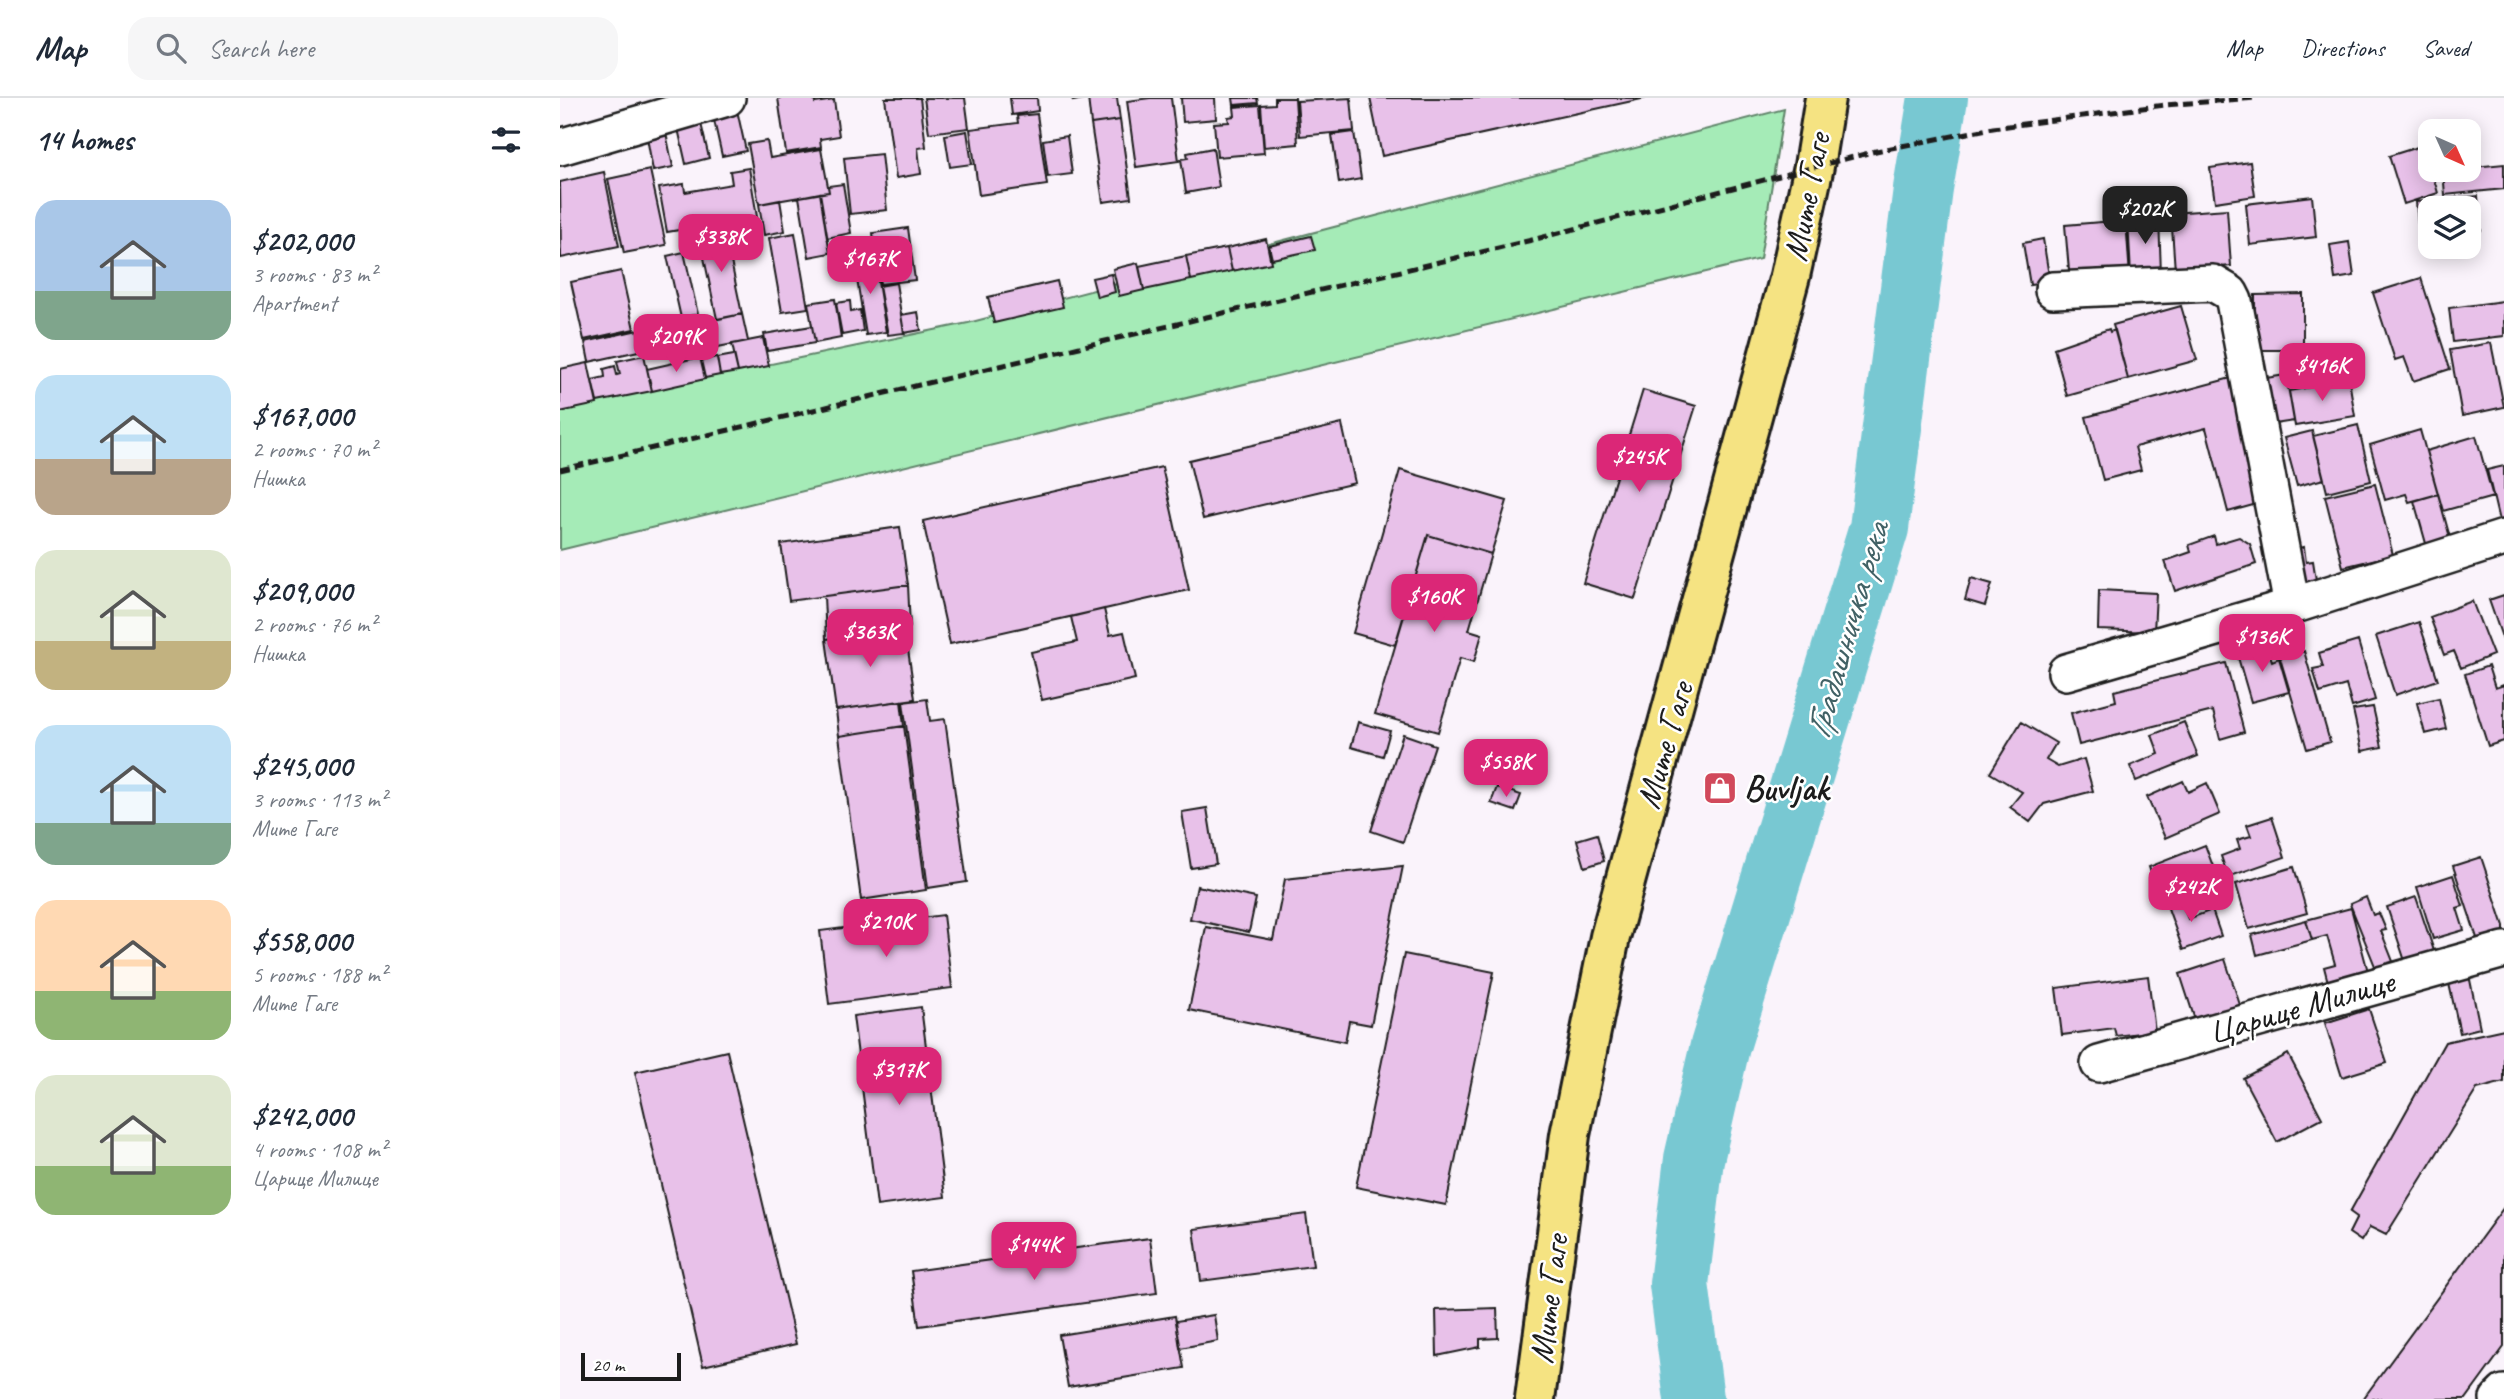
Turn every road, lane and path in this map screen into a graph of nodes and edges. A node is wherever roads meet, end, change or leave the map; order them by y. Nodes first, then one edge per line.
1 (727, 98) edge
2 (1825, 98) edge
3 (560, 147) edge
4 (2053, 290) dead end
5 (2504, 538) edge
6 (2292, 606) junction
7 (2066, 672) dead end
8 (2504, 950) edge
9 (2099, 1064) dead end
10 (2504, 1393) edge
11 (1535, 1399) edge
12 (2498, 1399) edge

1 - 3 street
2 - 11 main road, Мите Гаге
4 - 6 street
5 - 6 street
6 - 7 street
8 - 9 street, Царице Милице
10 - 12 street

